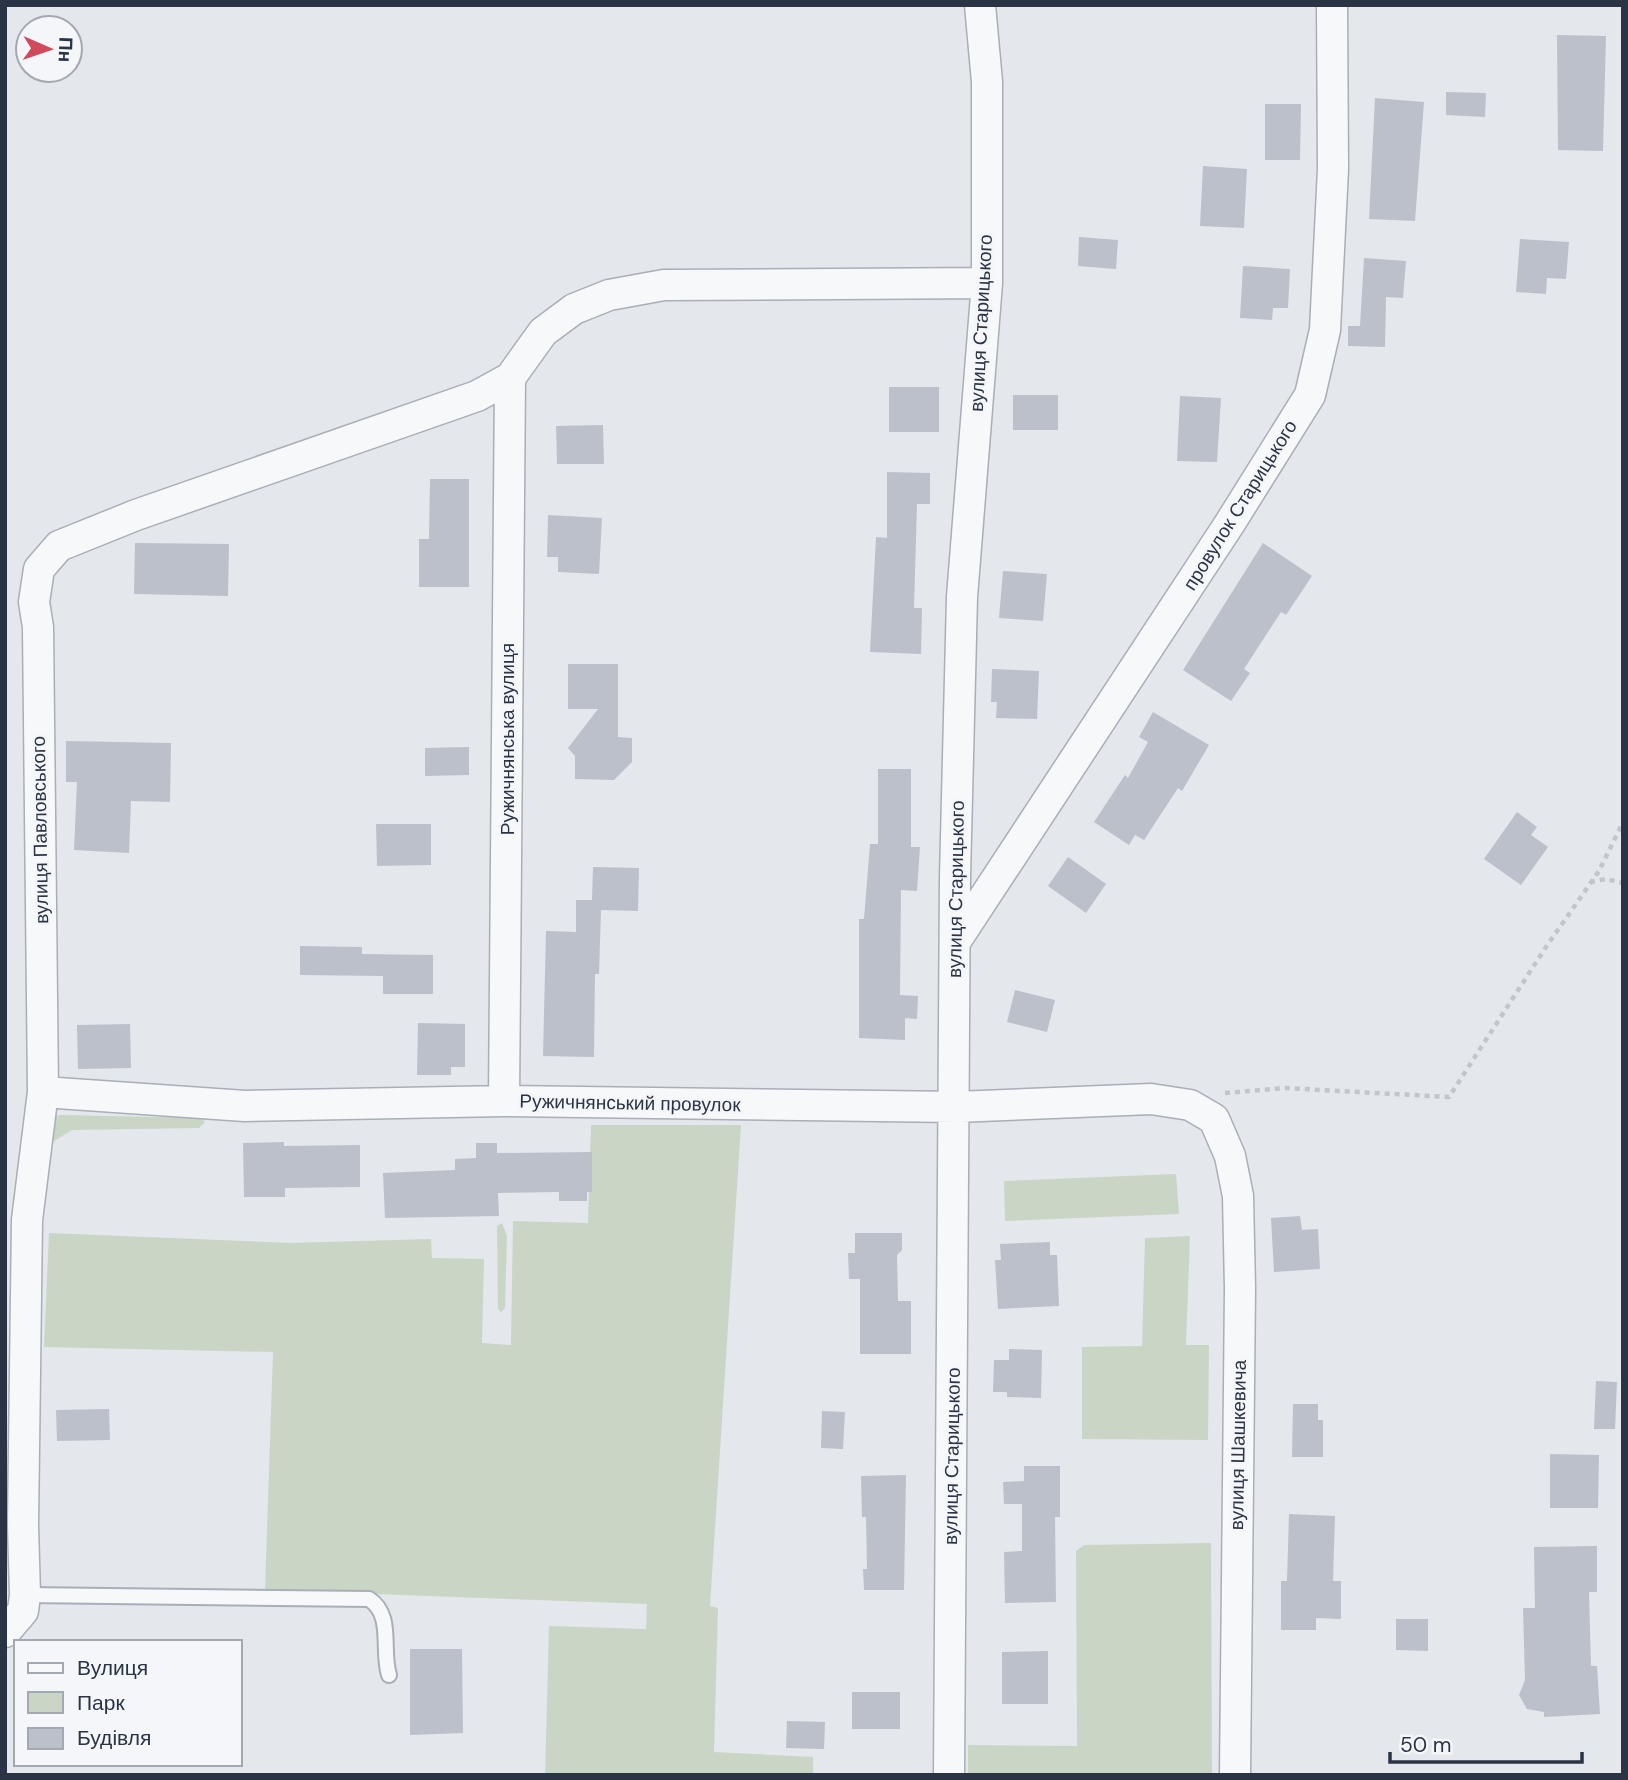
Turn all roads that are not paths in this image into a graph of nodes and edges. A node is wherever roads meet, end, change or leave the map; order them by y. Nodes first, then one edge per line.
1 (980, 5) edge
2 (1332, 5) edge
3 (987, 283) junction
4 (510, 378) junction
5 (955, 877) junction
6 (994, 883) junction
7 (955, 942) junction
8 (43, 1092) junction
9 (505, 1101) junction
10 (1216, 1106) joint
11 (956, 1107) junction
12 (25, 1595) junction
13 (5, 1632) edge
14 (389, 1675) dead end
15 (949, 1775) edge
16 (1235, 1775) edge

1 - 3 street, вулиця Старицького
2 - 6 street, провулок Старицького
3 - 4 street
3 - 5 street, вулиця Старицького
4 - 8 street, вулиця Павловського
4 - 9 street, Ружичнянська вулиця
5 - 6 street
5 - 7 street, вулиця Старицького
6 - 7 street, провулок Старицького
7 - 11 street, вулиця Старицького
8 - 9 street, Ружичнянський провулок
8 - 12 street, вулиця Павловського
9 - 11 street, Ружичнянський провулок
10 - 11 street, Ружичнянський провулок
10 - 16 street, вулиця Шашкевича
11 - 15 street, вулиця Старицького
12 - 13 street
12 - 14 lane

